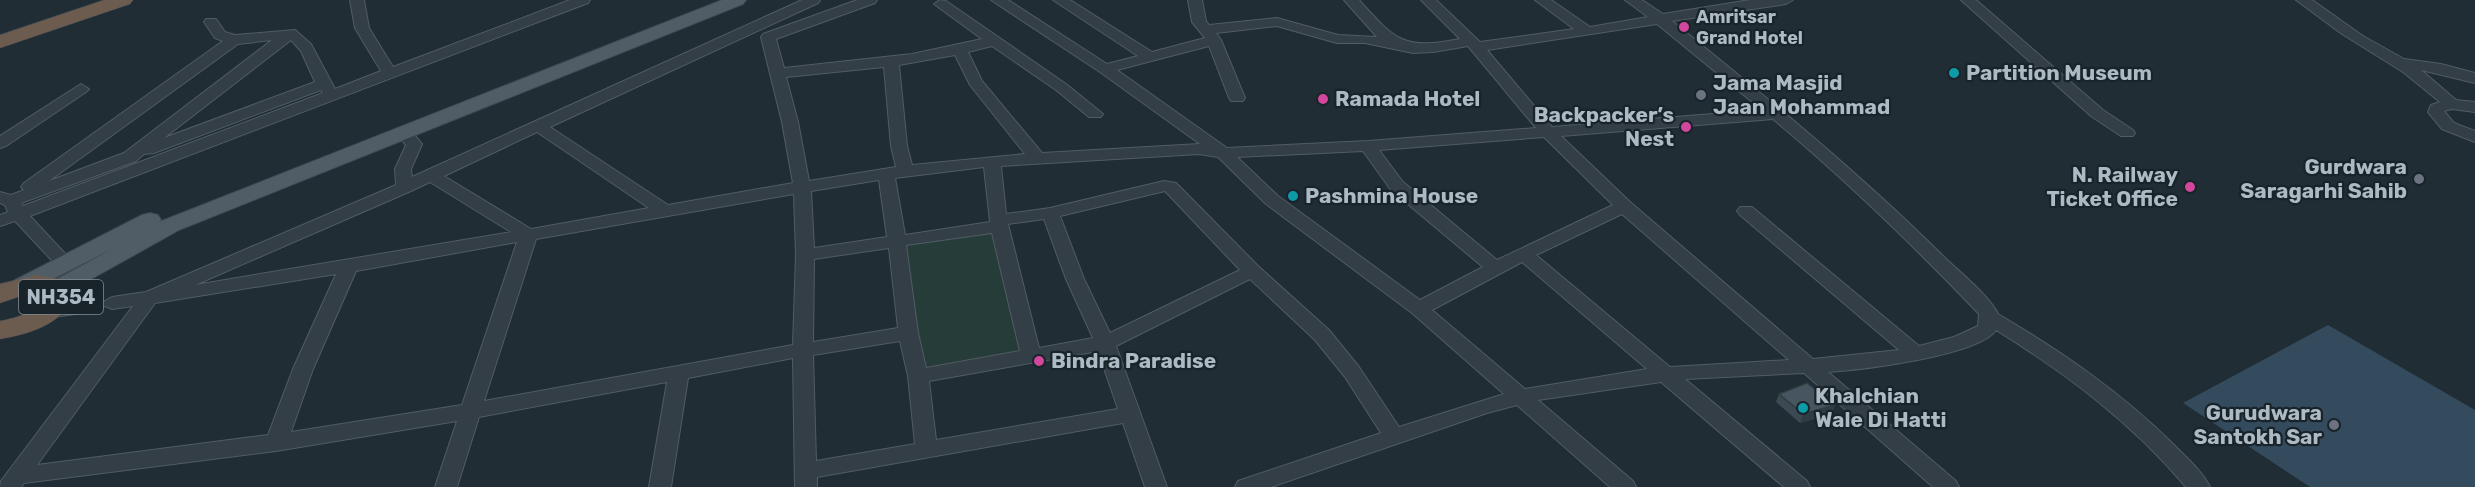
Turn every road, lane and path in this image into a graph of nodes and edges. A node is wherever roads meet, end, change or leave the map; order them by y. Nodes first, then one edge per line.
1 (88, 0) edge
2 (109, 0) edge
3 (123, 0) edge
4 (357, 0) edge
5 (583, 0) edge
6 (700, 0) edge
7 (737, 0) edge
8 (813, 0) edge
9 (870, 0) edge
10 (998, 0) edge
11 (1060, 0) edge
12 (1195, 0) edge
13 (1351, 0) edge
14 (1428, 0) edge
15 (1542, 0) edge
16 (1632, 0) edge
17 (1786, 0) edge
18 (1968, 0) edge
19 (2303, 0) edge
20 (2320, 0) edge
21 (1731, 3) edge
22 (941, 4) dead end
23 (69, 9) edge
24 (1660, 18) junction
25 (211, 22) dead end
26 (0, 24) edge
27 (0, 29) edge
28 (765, 30) junction
29 (1587, 32) junction
30 (290, 33) junction
31 (1209, 35) junction
32 (0, 36) edge
33 (234, 40) junction
34 (992, 41) junction
35 (0, 42) edge
36 (1397, 44) junction
37 (1474, 44) junction
38 (960, 50) junction
39 (0, 51) edge
40 (1150, 57) junction
41 (2396, 61) junction
42 (891, 62) junction
43 (1105, 69) junction
44 (389, 73) junction
45 (778, 73) junction
46 (2475, 78) edge
47 (81, 89) dead end
48 (328, 89) junction
49 (1238, 98) dead end
50 (2451, 104) junction
51 (2475, 107) edge
52 (1095, 114) dead end
53 (1778, 114) junction
54 (537, 125) junction
55 (404, 132) junction
56 (1549, 133) junction
57 (2127, 133) dead end
58 (2475, 137) edge
59 (0, 143) edge
60 (1368, 146) junction
61 (1222, 153) junction
62 (130, 157) junction
63 (1036, 157) junction
64 (992, 162) junction
65 (905, 171) junction
66 (886, 174) junction
67 (431, 175) junction
68 (405, 187) junction
69 (802, 188) junction
70 (10, 204) edge
71 (1624, 206) junction
72 (664, 210) junction
73 (1746, 211) dead end
74 (1050, 213) junction
75 (0, 221) edge
76 (999, 223) junction
77 (528, 235) junction
78 (897, 242) junction
79 (1524, 254) junction
80 (806, 255) junction
81 (349, 266) junction
82 (1496, 268) junction
83 (1252, 271) junction
84 (62, 276) junction
85 (9, 290) edge
86 (150, 298) junction
87 (1419, 309) junction
88 (47, 312) junction
89 (1990, 318) junction
90 (908, 333) junction
91 (5, 334) edge
92 (1105, 343) junction
93 (803, 349) junction
94 (1916, 354) junction
95 (1031, 355) junction
96 (1806, 366) junction
97 (679, 371) junction
98 (1667, 374) junction
99 (918, 376) junction
100 (1521, 396) junction
101 (470, 411) junction
102 (1130, 414) junction
103 (1395, 436) junction
104 (276, 443) junction
105 (926, 450) junction
106 (806, 479) edge
107 (13, 482) edge
108 (446, 487) edge
109 (660, 487) edge
110 (1156, 487) edge
111 (1246, 487) edge
112 (1625, 487) edge
113 (1799, 487) edge
114 (1948, 487) edge
115 (2199, 487) edge

1 - 27 highway
2 - 32 highway
3 - 23 highway
4 - 44 street
5 - 44 street
6 - 84 main road
7 - 55 main road
8 - 28 street
9 - 28 street
10 - 43 street
11 - 40 street
12 - 31 street
13 - 36 street
14 - 37 street
15 - 29 street
16 - 24 street
17 - 21 street
18 - 57 street
19 - 41 street
20 - 41 street
21 - 24 street
22 - 34 street
23 - 26 highway
23 - 35 highway
23 - 39 highway
24 - 29 street
24 - 53 street
25 - 33 street
28 - 45 street
28 - 54 street
29 - 37 street
30 - 33 street
30 - 48 street
30 - 62 street
31 - 36 street
31 - 40 street
31 - 49 street
33 - 70 street
34 - 38 street
34 - 52 street
36 - 37 street
37 - 56 street
38 - 42 street
38 - 63 street
40 - 43 street
41 - 46 street
41 - 50 street
42 - 45 street
42 - 65 street
43 - 61 street
44 - 48 street
45 - 69 street
47 - 59 street
48 - 62 street
48 - 70 street
50 - 51 street
50 - 58 street
53 - 56 street
53 - 89 street
54 - 67 street
54 - 72 street
55 - 68 street
55 - 84 main road
56 - 60 street
56 - 71 street
60 - 61 street
60 - 82 street
61 - 63 street
61 - 87 street
62 - 70 street
63 - 64 street
64 - 65 street
64 - 76 street
65 - 66 street
66 - 69 street
66 - 78 street
67 - 68 street
67 - 77 street
68 - 86 street
69 - 72 street
69 - 80 street
70 - 75 street
70 - 84 street
71 - 79 street
71 - 96 street
72 - 77 street
73 - 94 street
74 - 76 street
74 - 83 street
74 - 92 street
76 - 78 street
76 - 95 street
77 - 81 street
77 - 101 street
78 - 80 street
78 - 90 street
79 - 82 street
79 - 98 street
80 - 93 street
81 - 86 street
81 - 104 street
82 - 87 street
83 - 92 street
83 - 103 street
84 - 85 highway, NH354
84 - 88 highway, NH354
86 - 88 street
86 - 107 street
87 - 100 street
88 - 91 highway, NH354
89 - 94 street
89 - 115 street
90 - 93 street
90 - 99 street
92 - 95 street
92 - 102 street
93 - 97 street
93 - 106 street
94 - 96 street
95 - 99 street
96 - 98 street
96 - 114 street
97 - 101 street
97 - 109 street
98 - 100 street
98 - 113 street
99 - 105 street
100 - 103 street
100 - 112 street
101 - 104 street
101 - 108 street
102 - 105 street
102 - 110 street
103 - 111 street
104 - 107 street
105 - 106 street

